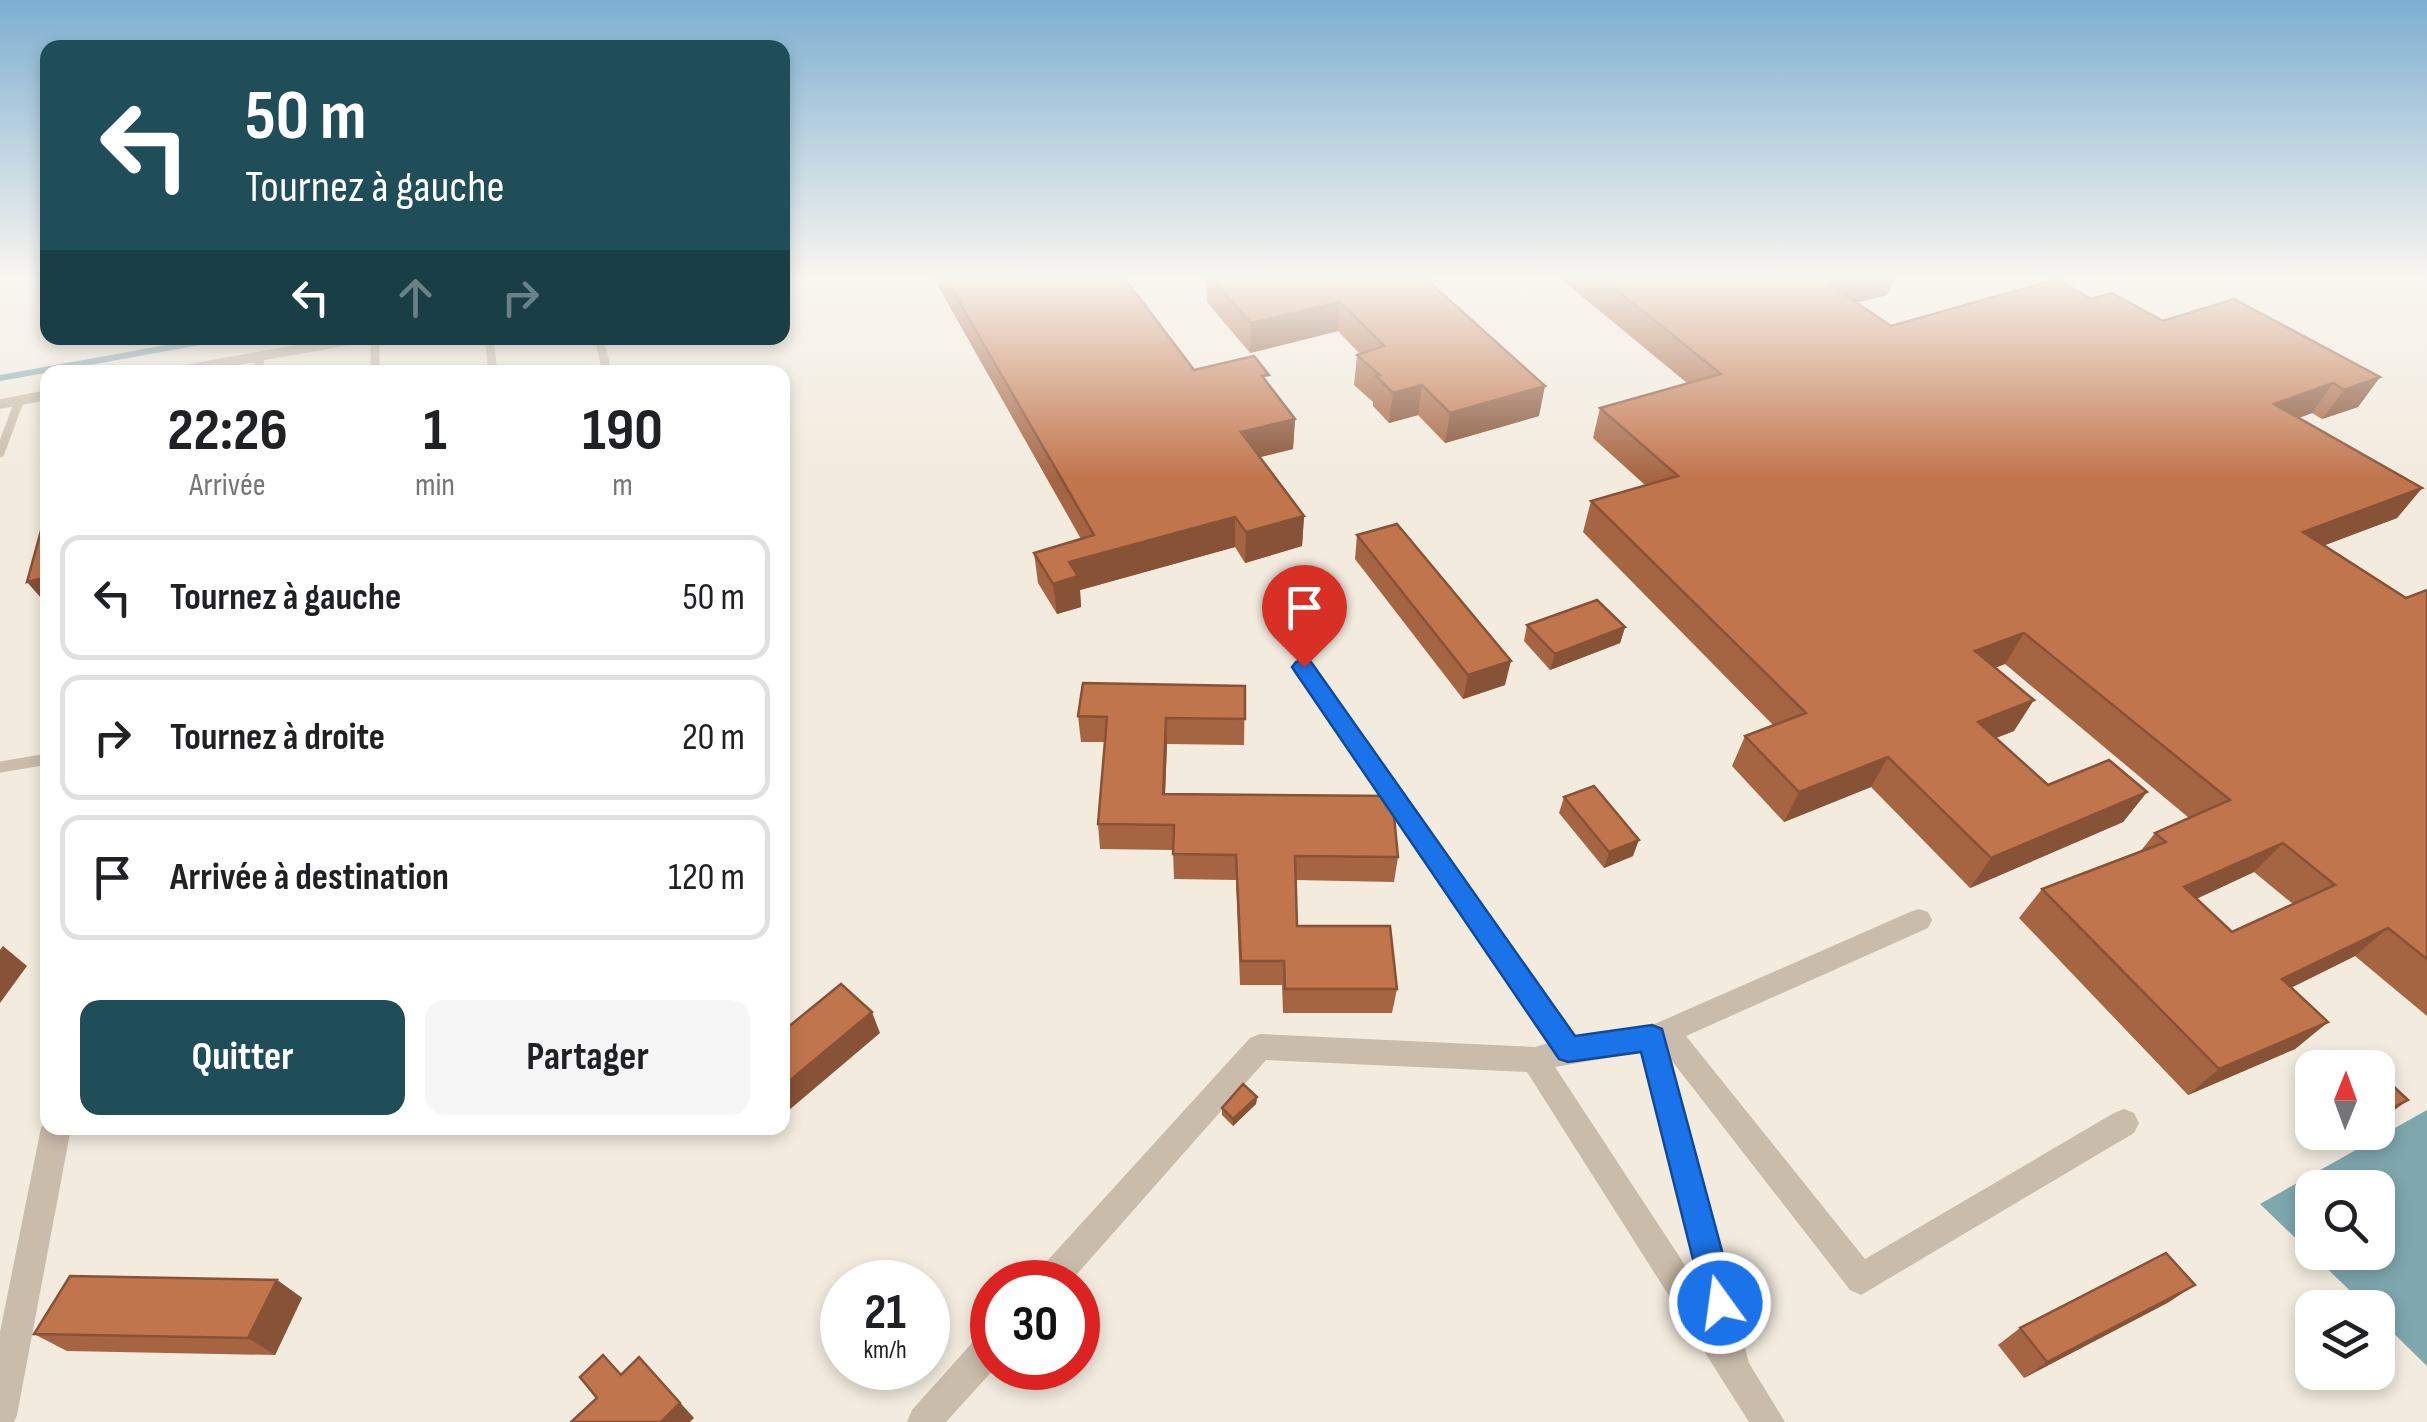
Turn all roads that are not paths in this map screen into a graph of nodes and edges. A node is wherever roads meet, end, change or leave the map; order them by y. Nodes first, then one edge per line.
1 (333, 345) edge
2 (259, 364) edge
3 (40, 397) edge
4 (10, 402) edge
5 (0, 453) edge
6 (1304, 667) dead end
7 (40, 760) edge
8 (0, 768) edge
9 (1919, 920) dead end
10 (1659, 1035) junction
11 (1568, 1050) junction
12 (1535, 1060) junction
13 (2124, 1122) dead end
14 (55, 1135) edge
15 (1069, 1260) edge
16 (970, 1371) edge
17 (1739, 1379) junction
18 (0, 1415) edge
19 (924, 1422) edge
20 (1768, 1422) edge

1 - 2 street
3 - 4 street
4 - 5 lane
6 - 11 street
7 - 8 lane
9 - 10 street
10 - 11 street
10 - 13 street
10 - 17 street
11 - 12 street
12 - 15 street
12 - 17 street
14 - 18 street
16 - 19 street
17 - 20 street

